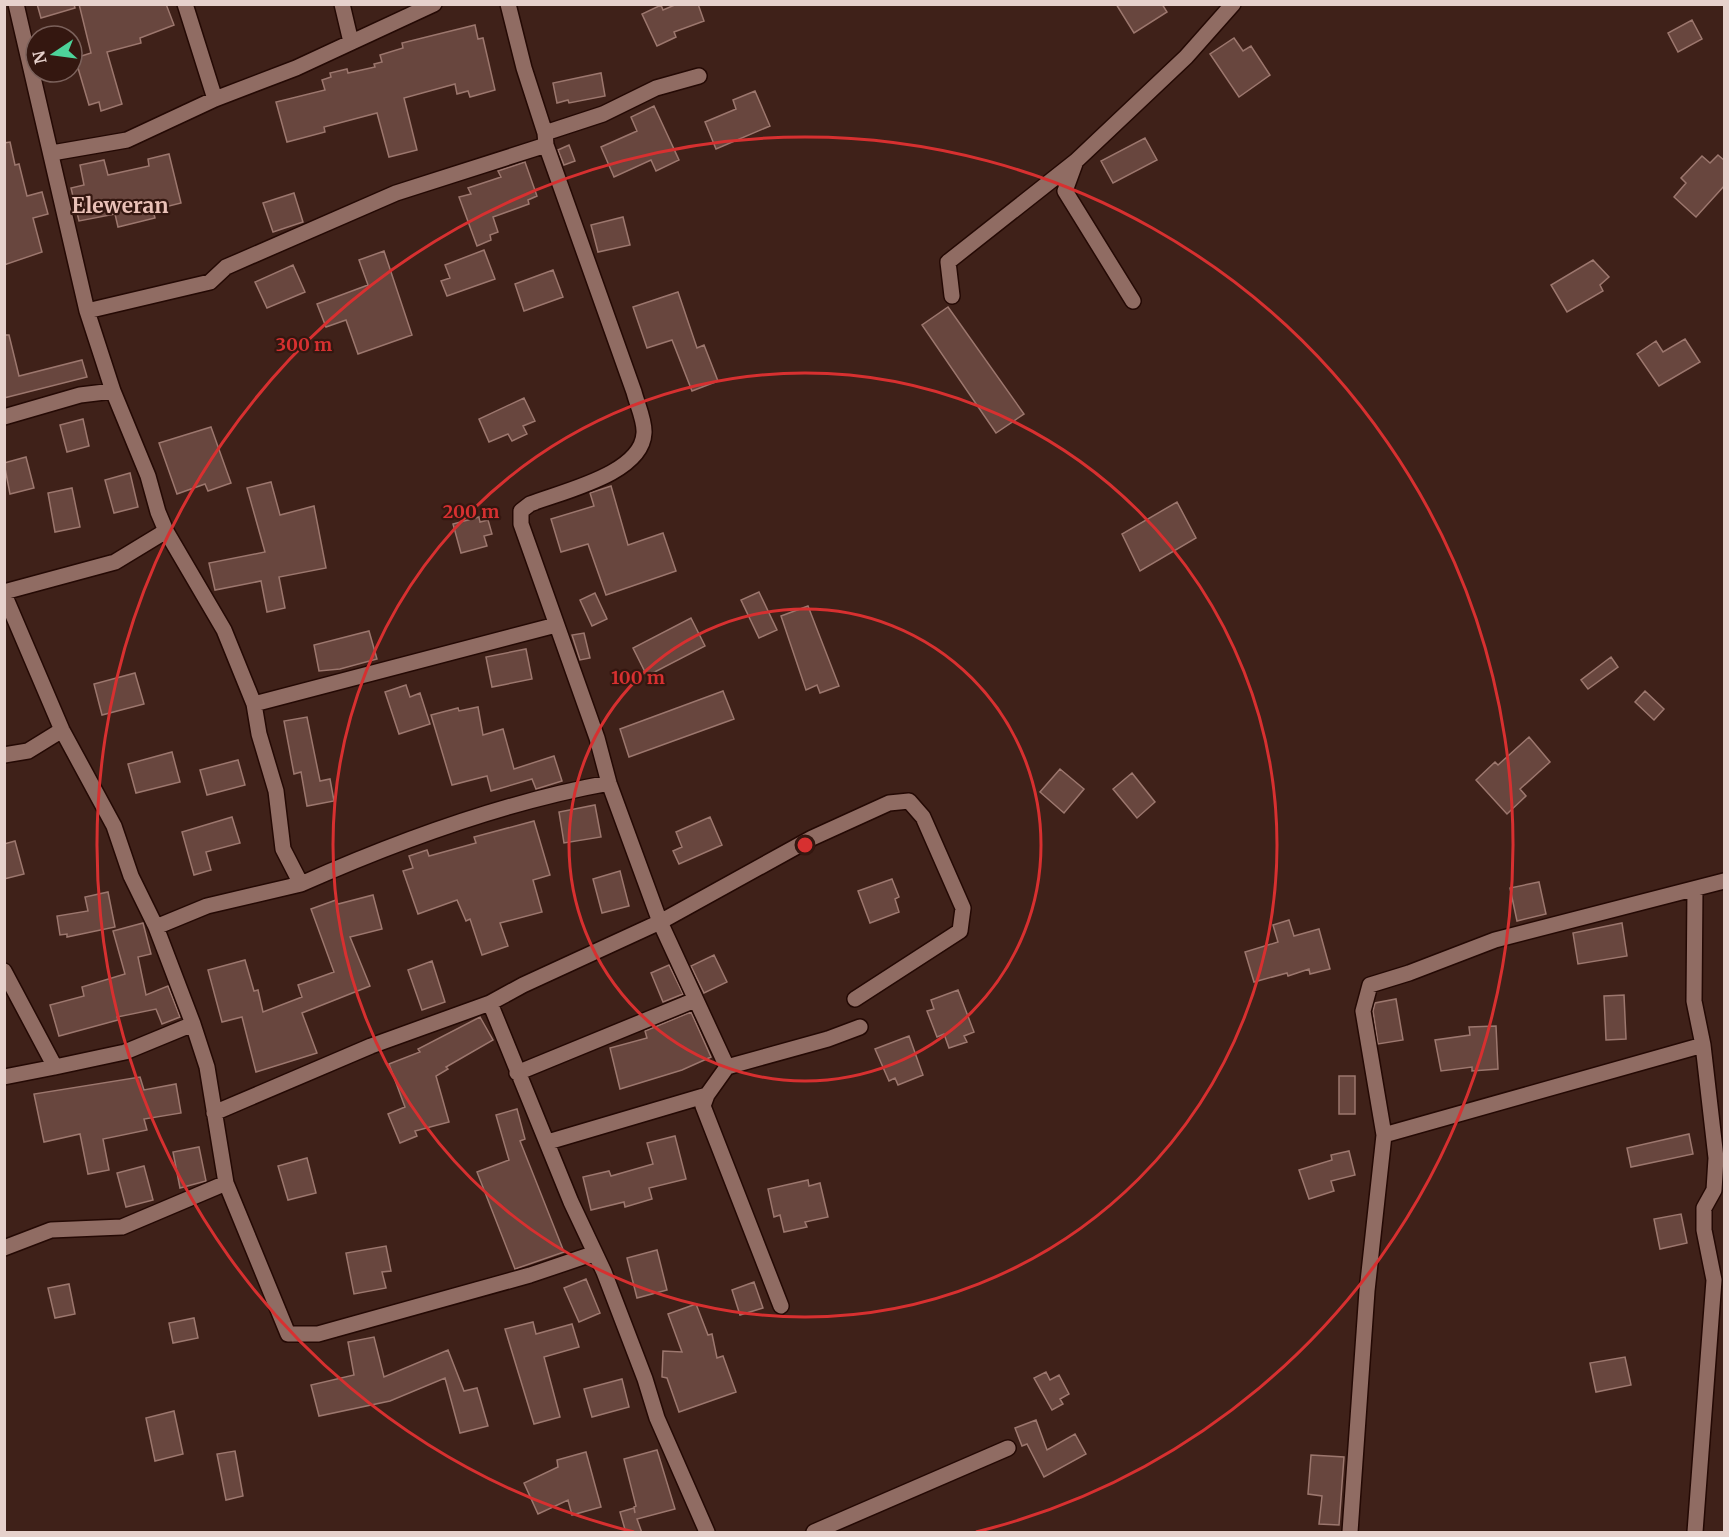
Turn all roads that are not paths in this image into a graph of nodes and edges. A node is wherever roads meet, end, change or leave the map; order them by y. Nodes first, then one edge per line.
1 (16, 4) edge
2 (185, 4) edge
3 (342, 4) edge
4 (434, 4) edge
5 (508, 4) edge
6 (1233, 4) edge
7 (351, 42) junction
8 (699, 76) dead end
9 (215, 99) junction
10 (545, 139) junction
11 (52, 153) junction
12 (1076, 161) junction
13 (952, 296) dead end
14 (1133, 301) dead end
15 (87, 311) junction
16 (113, 391) junction
17 (4, 417) edge
18 (166, 531) junction
19 (4, 593) edge
20 (556, 625) junction
21 (254, 704) junction
22 (62, 730) junction
23 (4, 755) edge
24 (609, 783) junction
25 (1725, 881) edge
26 (301, 884) junction
27 (1695, 889) junction
28 (660, 922) junction
29 (156, 927) junction
30 (4, 971) edge
31 (855, 999) dead end
32 (695, 1000) junction
33 (490, 1003) junction
34 (194, 1024) junction
35 (860, 1027) dead end
36 (1703, 1045) junction
37 (54, 1067) junction
38 (727, 1067) junction
39 (516, 1073) junction
40 (4, 1077) edge
41 (707, 1095) junction
42 (214, 1113) junction
43 (1384, 1136) junction
44 (548, 1142) junction
45 (226, 1184) junction
46 (1719, 1189) edge
47 (4, 1248) edge
48 (595, 1253) junction
49 (781, 1306) dead end
50 (1008, 1448) dead end
51 (707, 1533) edge
52 (814, 1533) edge
53 (1350, 1533) edge
54 (1695, 1533) edge

1 - 11 street
2 - 9 street
3 - 7 street
4 - 7 street
5 - 10 street
6 - 12 street
7 - 9 street
8 - 10 street
9 - 11 street
10 - 15 street
10 - 20 street
11 - 15 street
12 - 13 street
12 - 14 street
15 - 16 street
16 - 17 street
16 - 18 street
18 - 19 street
18 - 21 street
19 - 22 street
20 - 21 street
20 - 24 street
21 - 26 street
22 - 23 street
22 - 29 street
24 - 26 street
24 - 28 street
25 - 27 street
26 - 29 street
27 - 36 street
27 - 43 street
28 - 31 street
28 - 32 street
28 - 33 street
29 - 34 street
30 - 37 street
32 - 38 street
32 - 39 street
33 - 39 street
33 - 42 street
34 - 37 street
34 - 42 street
35 - 38 street
36 - 43 street
36 - 46 street
37 - 40 street
38 - 41 street
39 - 44 street
41 - 44 street
41 - 49 street
42 - 45 street
43 - 53 street
44 - 48 street
45 - 47 street
45 - 48 street
46 - 54 street
48 - 51 street
50 - 52 street

